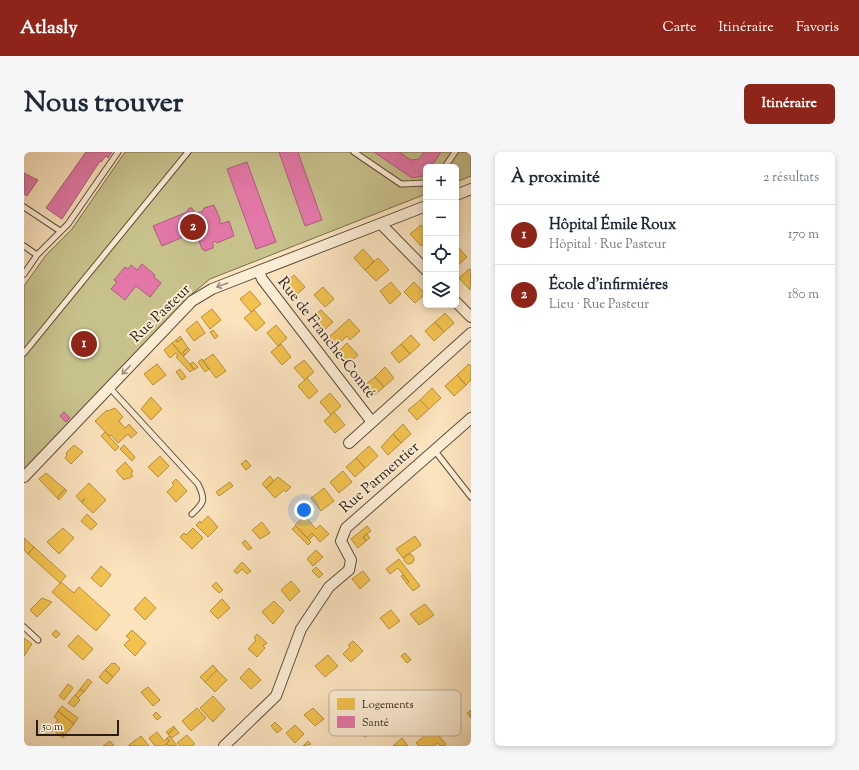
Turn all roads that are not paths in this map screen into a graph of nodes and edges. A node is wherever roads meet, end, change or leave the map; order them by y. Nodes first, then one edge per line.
1 (118, 152) edge
2 (188, 152) edge
3 (354, 152) edge
4 (455, 152) edge
5 (446, 164) edge
6 (423, 183) edge
7 (471, 189) edge
8 (459, 193) edge
9 (24, 207) edge
10 (423, 207) edge
11 (381, 224) junction
12 (60, 231) junction
13 (24, 246) edge
14 (37, 255) junction
15 (423, 267) edge
16 (259, 271) junction
17 (24, 274) edge
18 (459, 305) edge
19 (471, 318) edge
20 (471, 333) edge
21 (24, 353) edge
22 (109, 388) junction
23 (471, 418) edge
24 (372, 422) junction
25 (349, 443) dead end
26 (435, 450) junction
27 (24, 477) edge
28 (471, 497) edge
29 (192, 514) dead end
30 (24, 627) edge
31 (38, 640) dead end
32 (224, 746) edge

1 - 12 lane
2 - 21 lane
3 - 6 lane
4 - 5 lane
7 - 8 street
9 - 12 lane
10 - 11 street, Rue Pasteur
11 - 15 street
11 - 16 street, Rue Pasteur
12 - 14 lane
13 - 14 lane
14 - 17 lane
16 -> 22 street, Rue Pasteur
16 - 24 street, Rue de Franche-Comté
18 - 19 street
20 - 24 street
22 - 27 street, Rue Pasteur
22 - 29 lane
23 - 26 street, Rue Parmentier
24 - 25 street
26 - 28 lane
26 - 32 street, Rue Parmentier
30 - 31 lane

